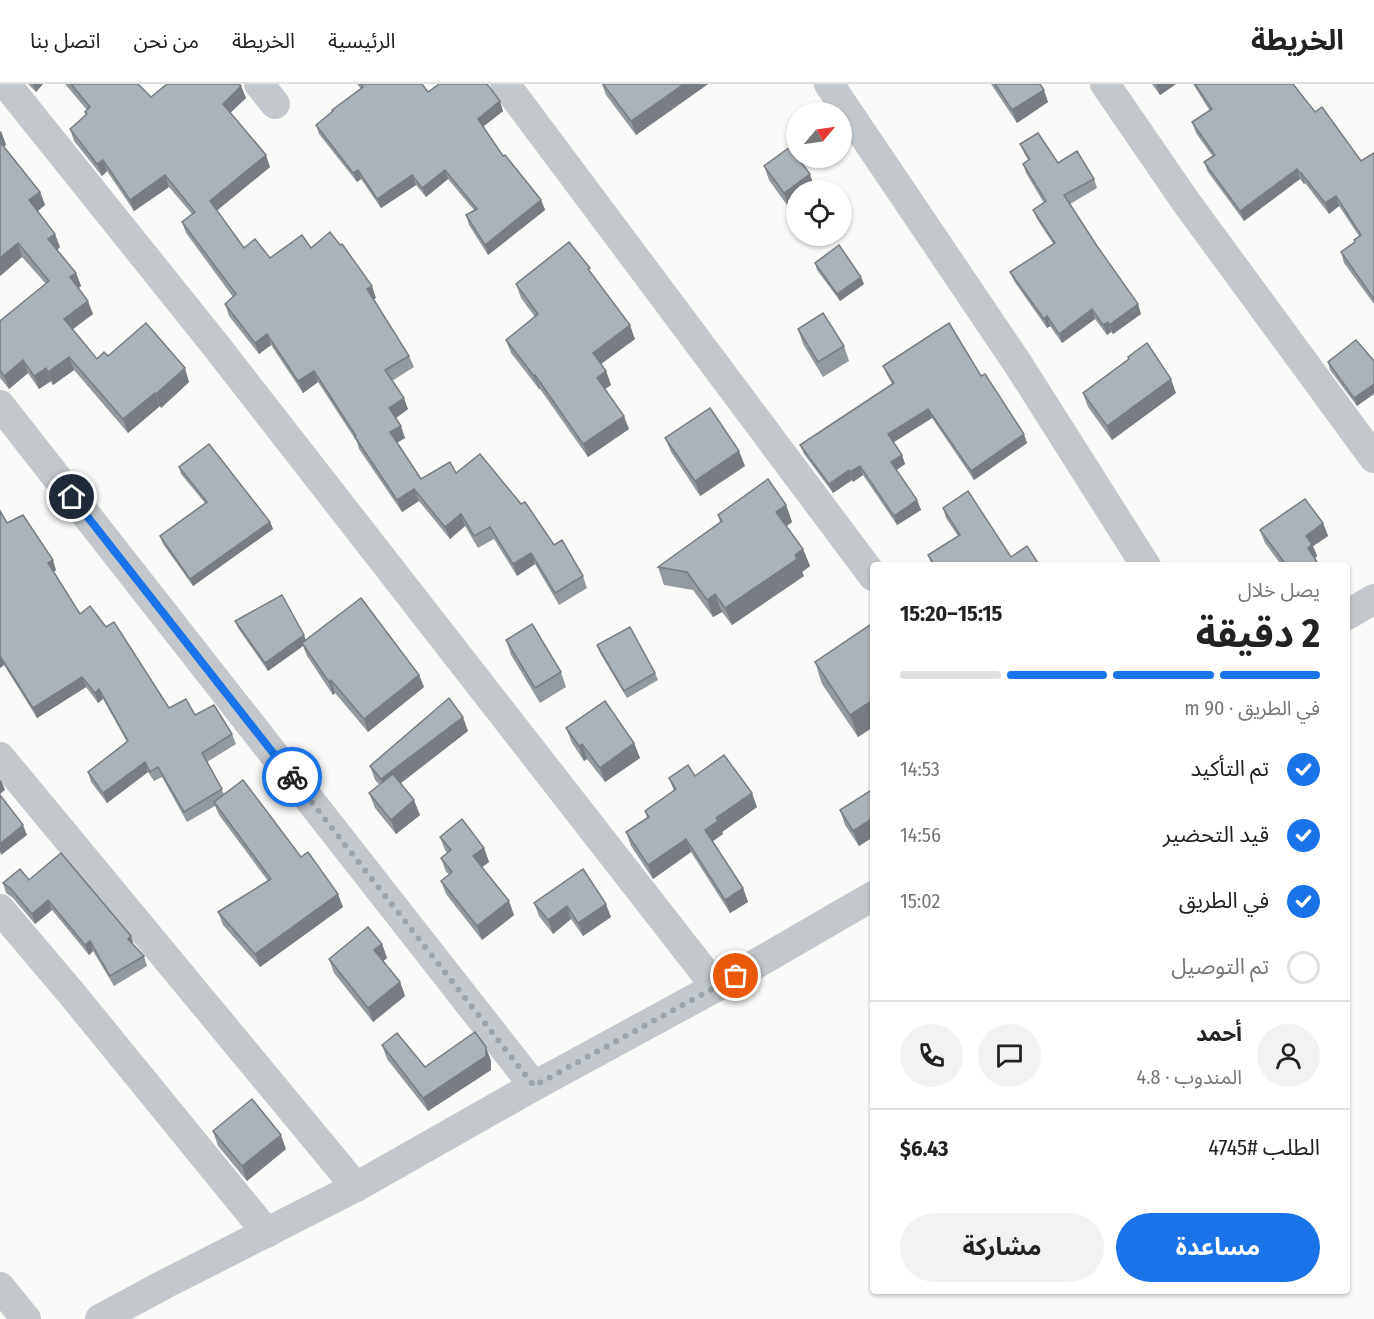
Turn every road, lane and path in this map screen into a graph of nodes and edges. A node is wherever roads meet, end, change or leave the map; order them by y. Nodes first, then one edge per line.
1 (6, 84) edge
2 (506, 84) edge
3 (829, 84) edge
4 (1105, 84) edge
5 (0, 405) edge
6 (1374, 458) edge
7 (1143, 562) edge
8 (870, 572) edge
9 (1374, 599) edge
10 (1350, 613) edge
11 (0, 757) edge
12 (870, 898) edge
13 (0, 909) edge
14 (716, 987) junction
15 (534, 1086) junction
16 (356, 1187) junction
17 (267, 1233) junction
18 (0, 1287) edge
19 (26, 1319) edge
20 (100, 1319) edge

1 - 14 street
2 - 8 street
3 - 7 street
4 - 6 street
5 - 15 street
9 - 10 street
11 - 16 street
12 - 14 street
13 - 17 street
14 - 15 street
15 - 16 street
16 - 17 street
17 - 20 street
18 - 19 street

